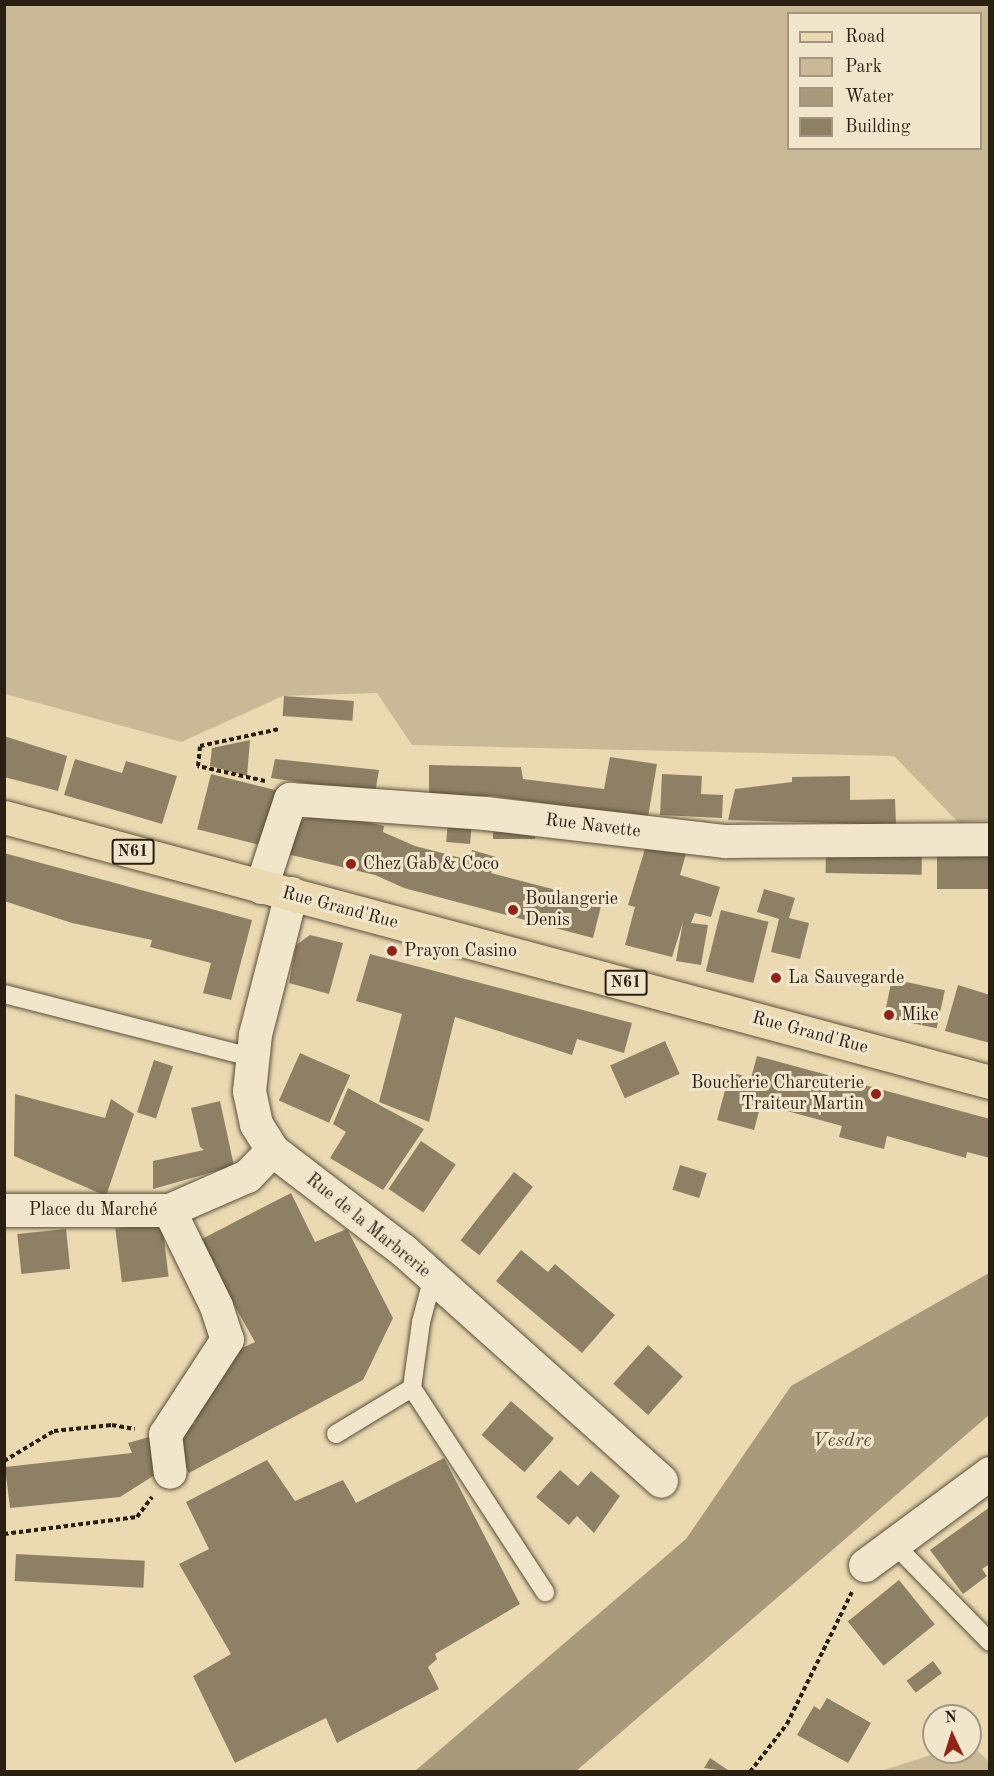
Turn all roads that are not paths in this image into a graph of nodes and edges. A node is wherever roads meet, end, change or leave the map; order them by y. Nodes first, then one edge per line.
1 (4, 817) edge
2 (990, 839) edge
3 (276, 890) junction
4 (4, 994) edge
5 (252, 1057) junction
6 (990, 1082) edge
7 (272, 1150) junction
8 (4, 1210) edge
9 (169, 1210) junction
10 (433, 1277) junction
11 (412, 1388) junction
12 (336, 1434) dead end
13 (170, 1472) road end
14 (990, 1473) edge
15 (661, 1481) dead end
16 (894, 1544) junction
17 (865, 1565) road end
18 (545, 1592) dead end
19 (990, 1642) edge

1 - 3 main road, Rue Grand'Rue / N61
2 - 3 street, Rue Navette
3 - 5 street, Rue de la Marbrerie
3 - 6 main road, Rue Grand'Rue / N61
4 - 5 lane
5 - 7 street, Rue de la Marbrerie
7 - 9 street, Place du Marché
7 - 10 street, Rue de la Marbrerie
8 - 9 street, Place du Marché
9 - 13 street
10 - 11 lane
10 - 15 street, Rue de la Marbrerie
11 - 12 lane
11 - 18 lane
14 - 16 street
16 - 17 street
16 - 19 lane

